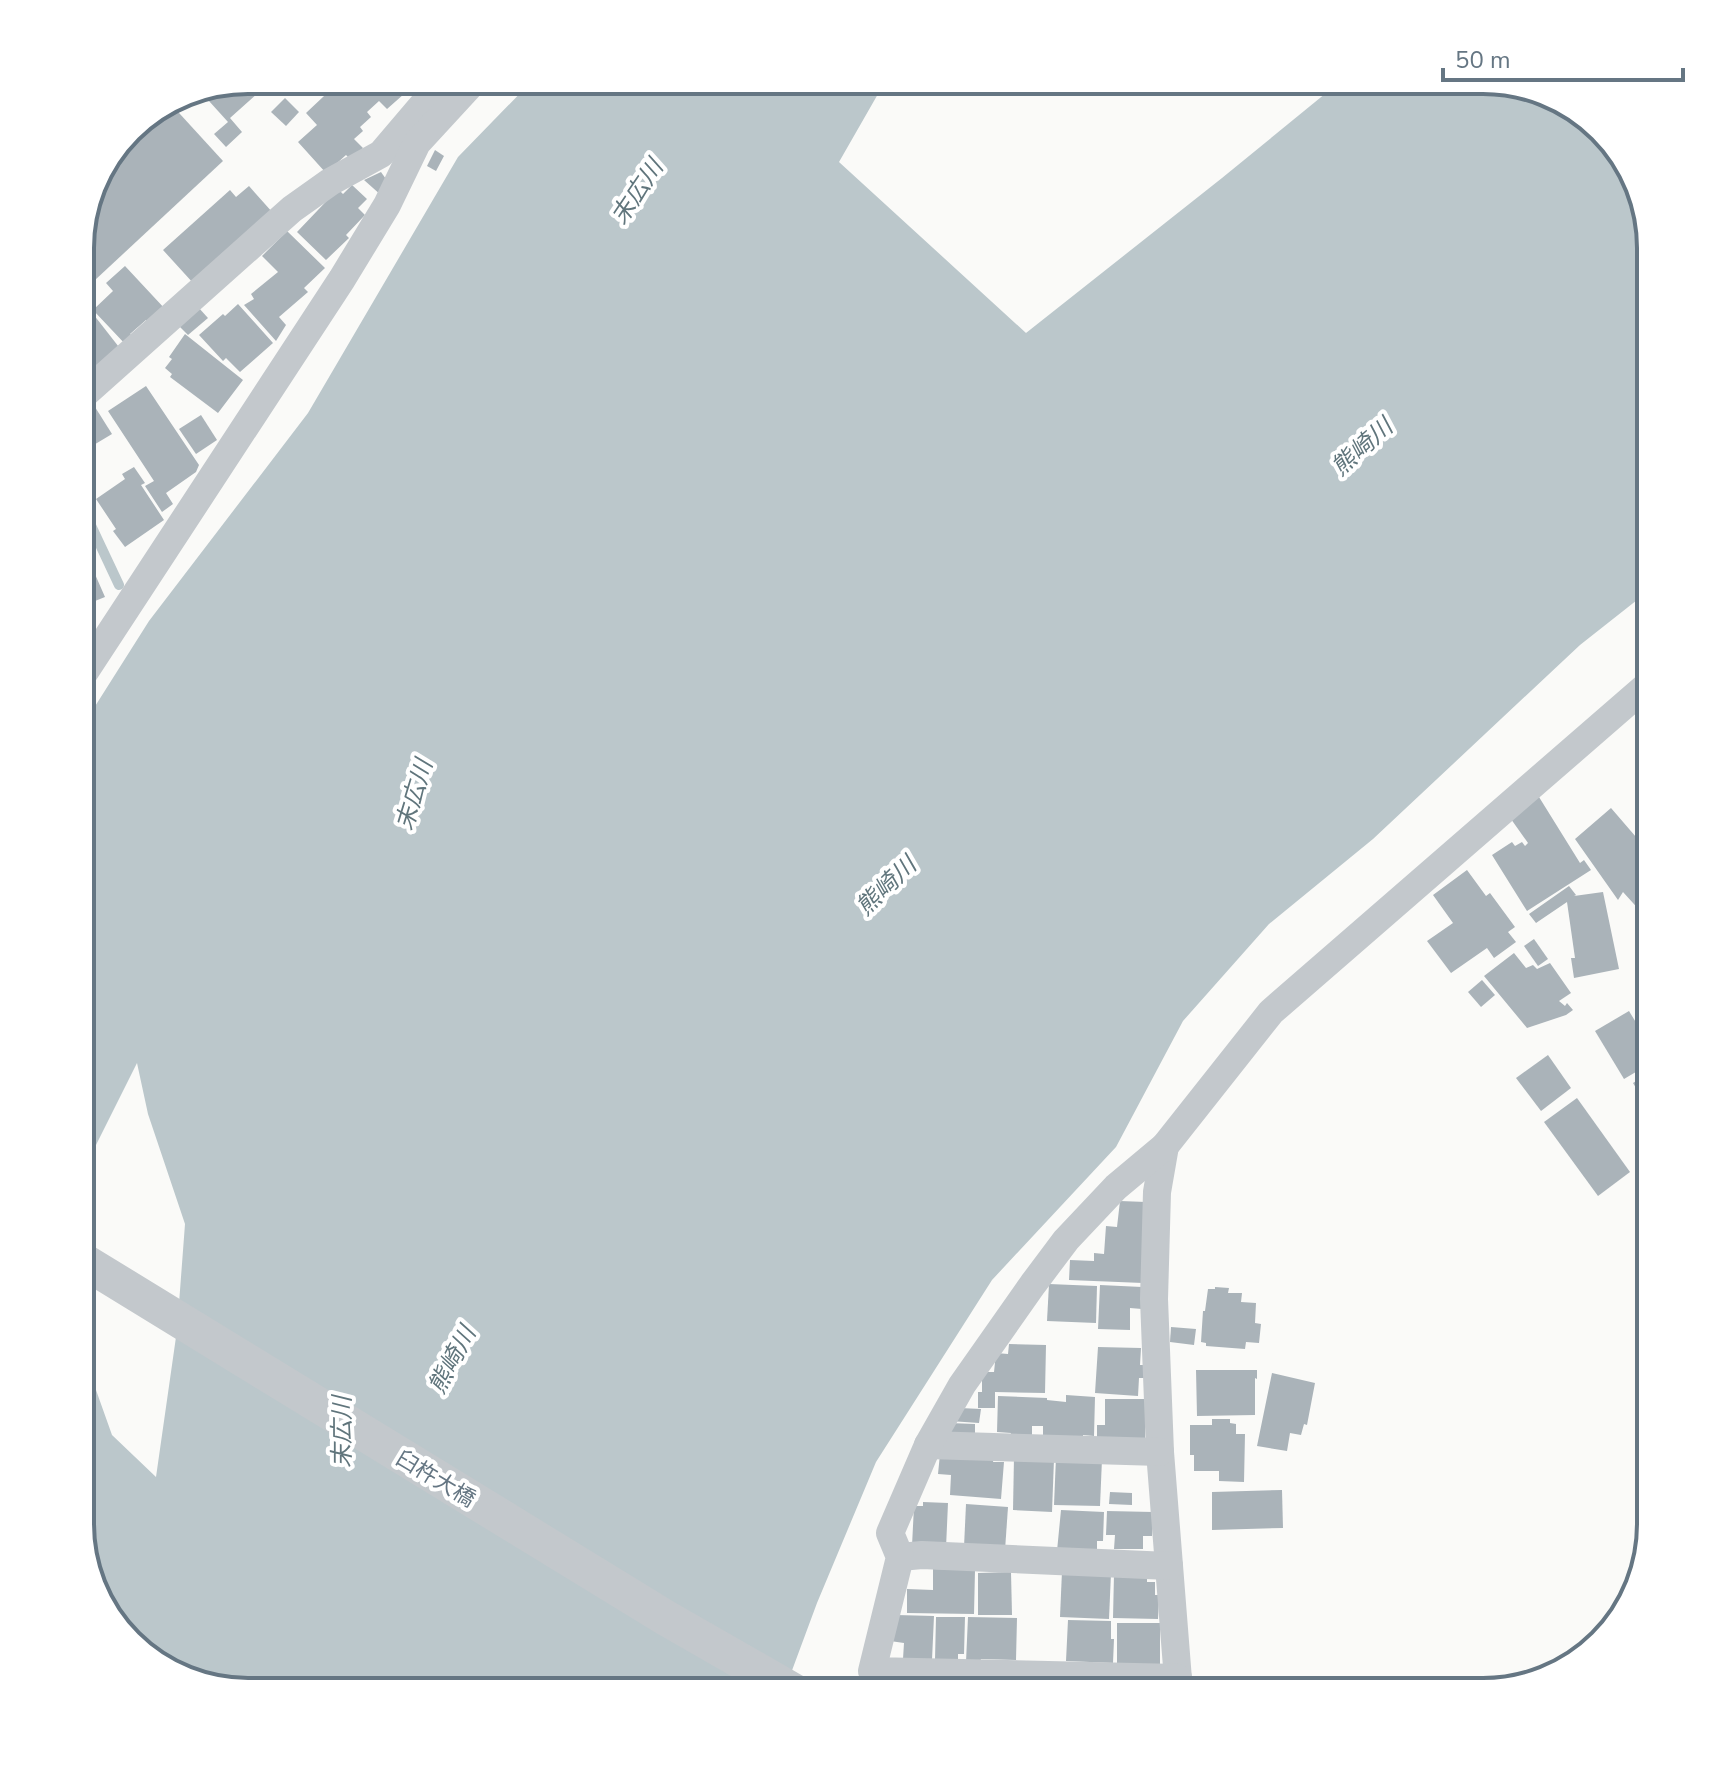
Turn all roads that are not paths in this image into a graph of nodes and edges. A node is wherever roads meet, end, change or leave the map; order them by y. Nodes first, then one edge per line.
1 (432, 94) edge
2 (463, 94) edge
3 (94, 386) edge
4 (94, 658) edge
5 (1637, 694) edge
6 (1165, 1146) junction
7 (94, 1268) edge
8 (928, 1445) junction
9 (1160, 1452) junction
10 (900, 1557) junction
11 (1169, 1566) junction
12 (771, 1678) edge
13 (1026, 1678) edge
14 (1178, 1678) edge

1 - 3 street
2 - 4 street
5 - 6 street
6 - 8 street
6 - 9 street
7 - 12 street, 臼杵大橋
8 - 9 street
8 - 10 street
9 - 11 street
10 - 11 street
10 - 13 street
11 - 14 street

